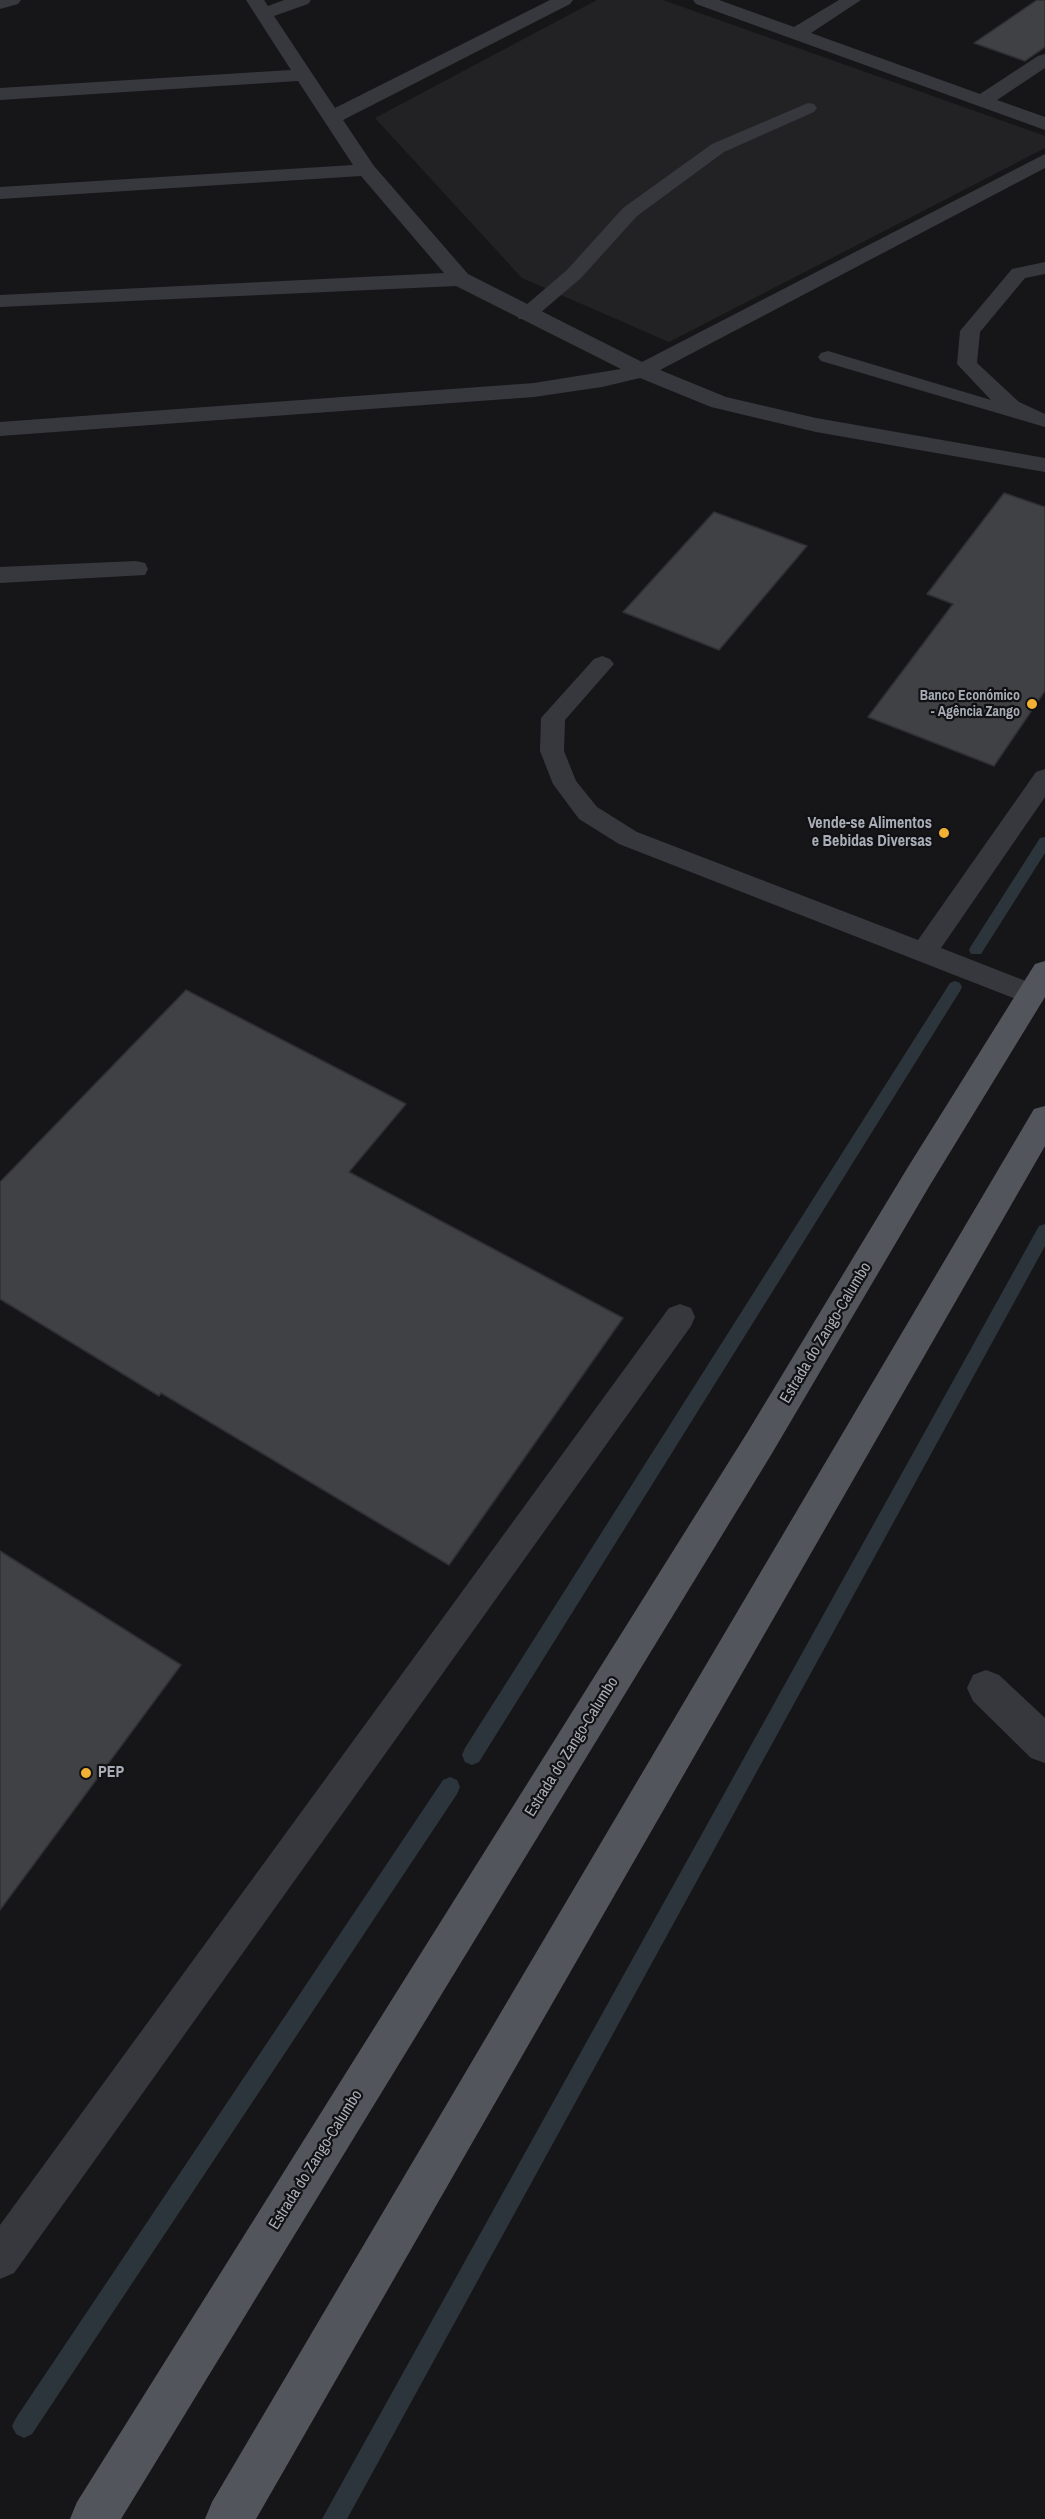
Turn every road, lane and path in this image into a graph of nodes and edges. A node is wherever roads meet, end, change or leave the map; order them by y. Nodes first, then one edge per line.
1 (12, 0) edge
2 (302, 0) edge
3 (564, 0) edge
4 (702, 0) edge
5 (852, 0) edge
6 (0, 4) edge
7 (259, 6) edge
8 (796, 34) junction
9 (1045, 60) edge
10 (305, 75) junction
11 (0, 94) edge
12 (982, 101) junction
13 (808, 108) dead end
14 (333, 117) junction
15 (1045, 124) edge
16 (1045, 160) edge
17 (366, 170) junction
18 (0, 193) edge
19 (1045, 268) edge
20 (460, 279) junction
21 (0, 302) edge
22 (526, 315) junction
23 (828, 357) dead end
24 (642, 371) junction
25 (1039, 420) edge
26 (0, 429) edge
27 (1045, 465) edge
28 (136, 568) dead end
29 (0, 575) edge
30 (602, 664) dead end
31 (1045, 778) edge
32 (923, 953) junction
33 (1038, 983) edge
34 (1045, 1118) edge
35 (680, 1317) dead end
36 (986, 1688) dead end
37 (1045, 1744) edge
38 (0, 2259) edge
39 (94, 2519) edge
40 (229, 2519) edge

1 - 6 street
2 - 7 street
3 - 14 street
4 - 8 street
5 - 8 street
7 - 10 street
8 - 12 street
9 - 12 street
10 - 11 street
10 - 14 street
12 - 15 street
13 - 22 lane
14 - 17 street
16 - 24 street
17 - 18 street
17 - 20 street
19 - 25 lane
20 - 21 street
20 - 22 street
22 - 24 street
23 - 25 lane
24 - 26 street
24 - 27 street
28 - 29 street
30 - 32 lane
31 - 32 lane
32 - 33 lane
33 - 39 main road, Estrada do Zango-Calumbo
34 - 40 main road
35 - 38 lane
36 - 37 street

